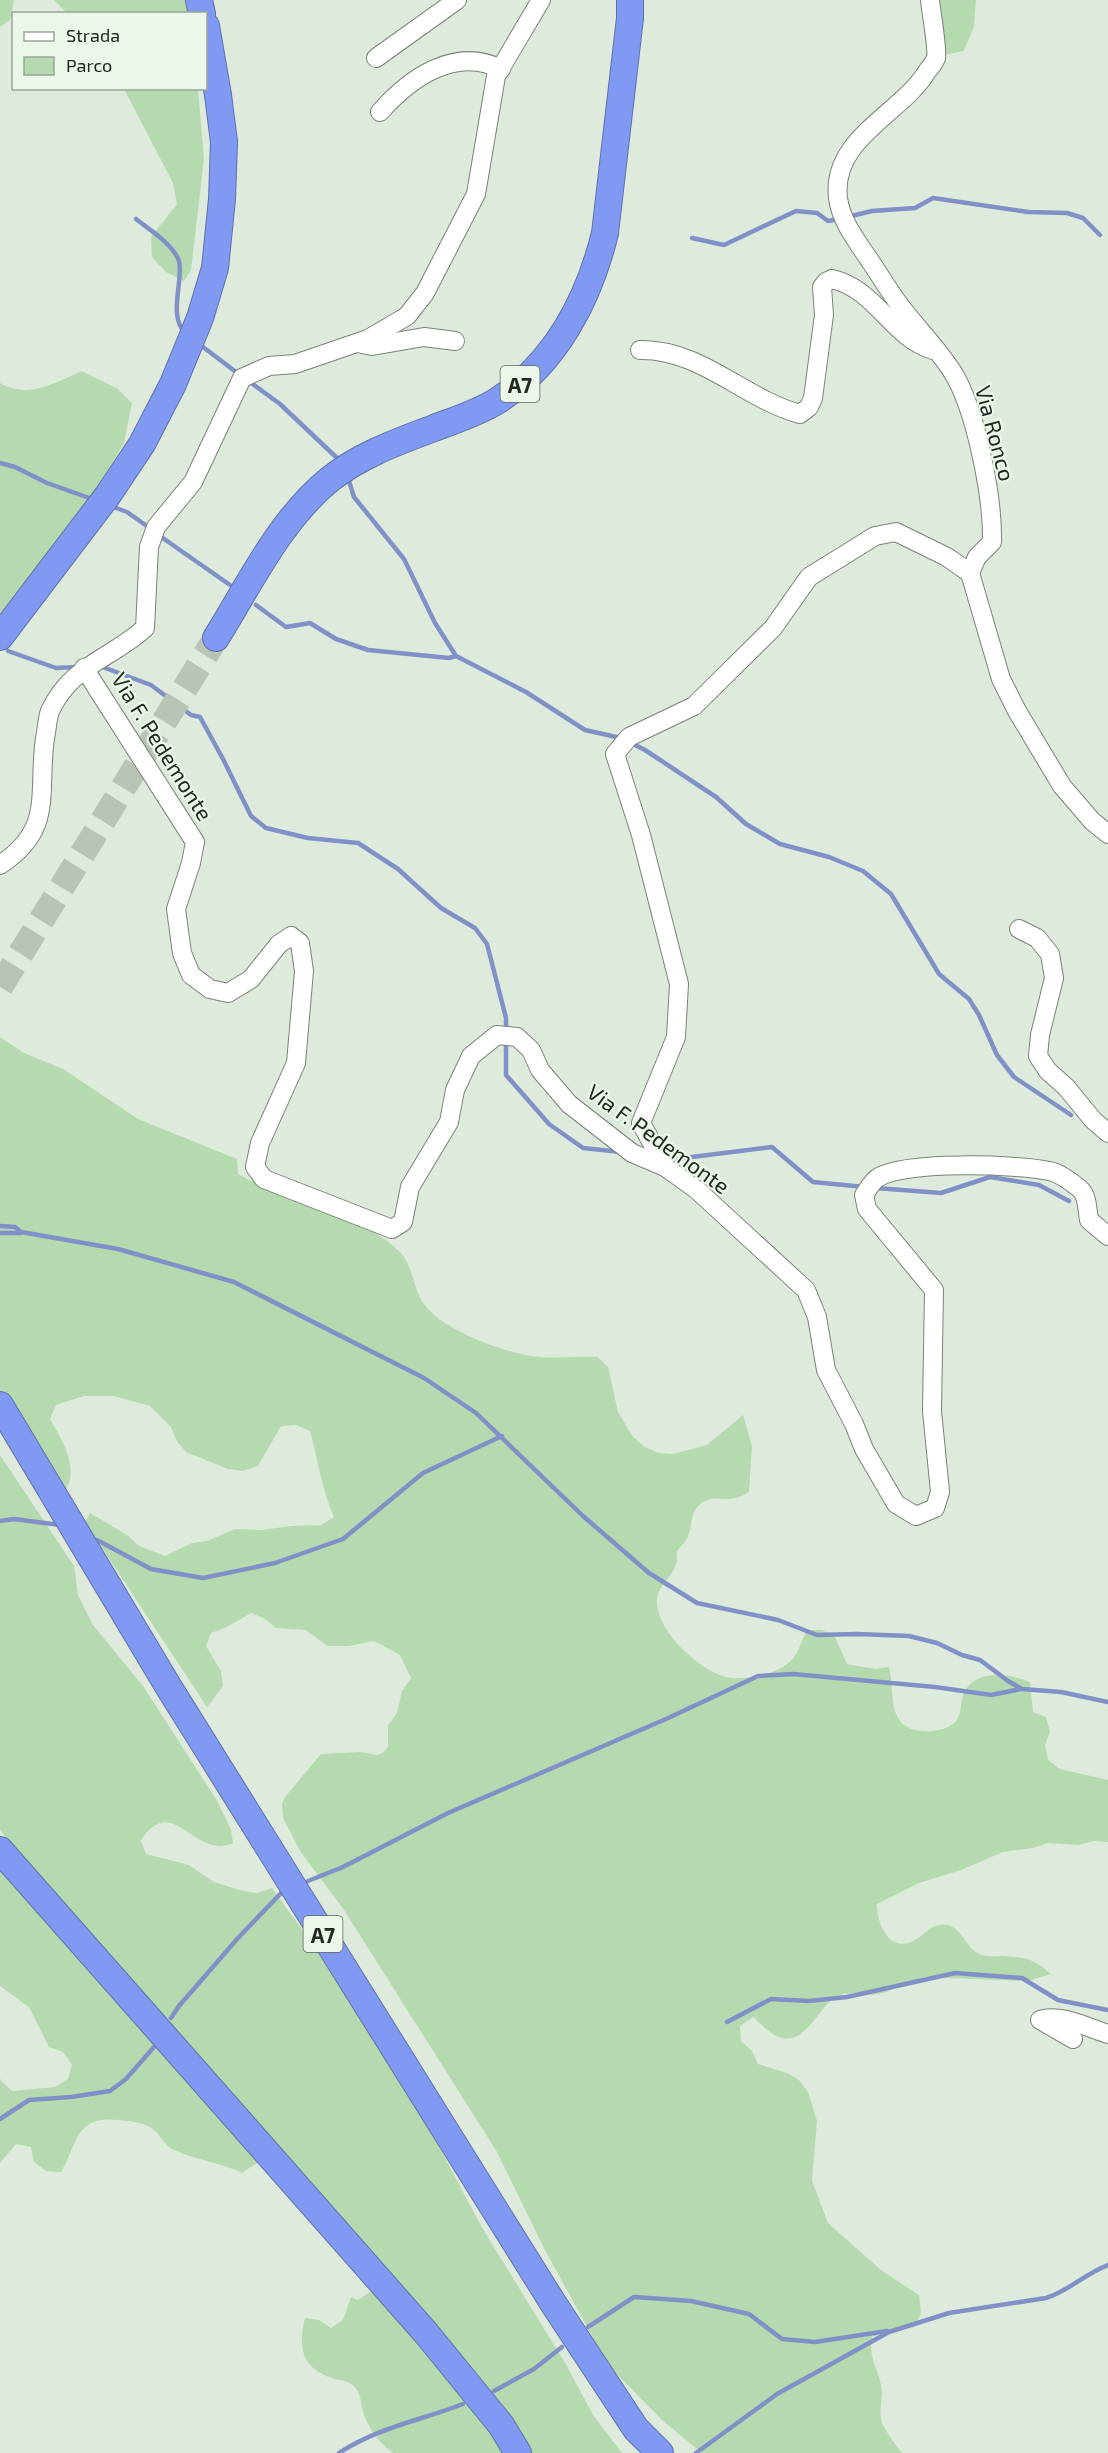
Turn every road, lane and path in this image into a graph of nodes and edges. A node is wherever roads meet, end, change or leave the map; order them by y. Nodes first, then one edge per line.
1 (457, 0) edge
2 (542, 0) edge
3 (630, 0) edge
4 (930, 0) edge
5 (207, 32) edge
6 (376, 58) dead end
7 (501, 69) junction
8 (380, 112) dead end
9 (455, 342) dead end
10 (356, 343) junction
11 (640, 350) dead end
12 (938, 351) junction
13 (969, 573) junction
14 (3, 634) edge
15 (216, 638) tunnel mouth
16 (84, 668) junction
17 (1108, 834) edge
18 (0, 865) edge
19 (1019, 929) dead end
20 (1108, 1133) edge
21 (665, 1167) junction
22 (1108, 1236) edge
23 (0, 1406) edge
24 (0, 1850) edge
25 (1108, 2034) edge
26 (1073, 2039) dead end
27 (518, 2453) edge
28 (660, 2453) edge

1 - 6 street
2 - 7 street
3 - 15 highway, A7
4 - 12 street, Via Ronco
5 - 14 highway
7 - 8 street
7 - 10 street
9 - 10 street
10 - 16 street
11 - 12 street
12 - 13 street, Via Ronco
13 - 17 street
13 - 21 street
16 - 18 street
16 - 21 street, Via F. Pedemonte
19 - 20 street
21 - 22 street, Via F. Pedemonte
23 - 28 highway, A7
24 - 27 highway
25 - 26 street

